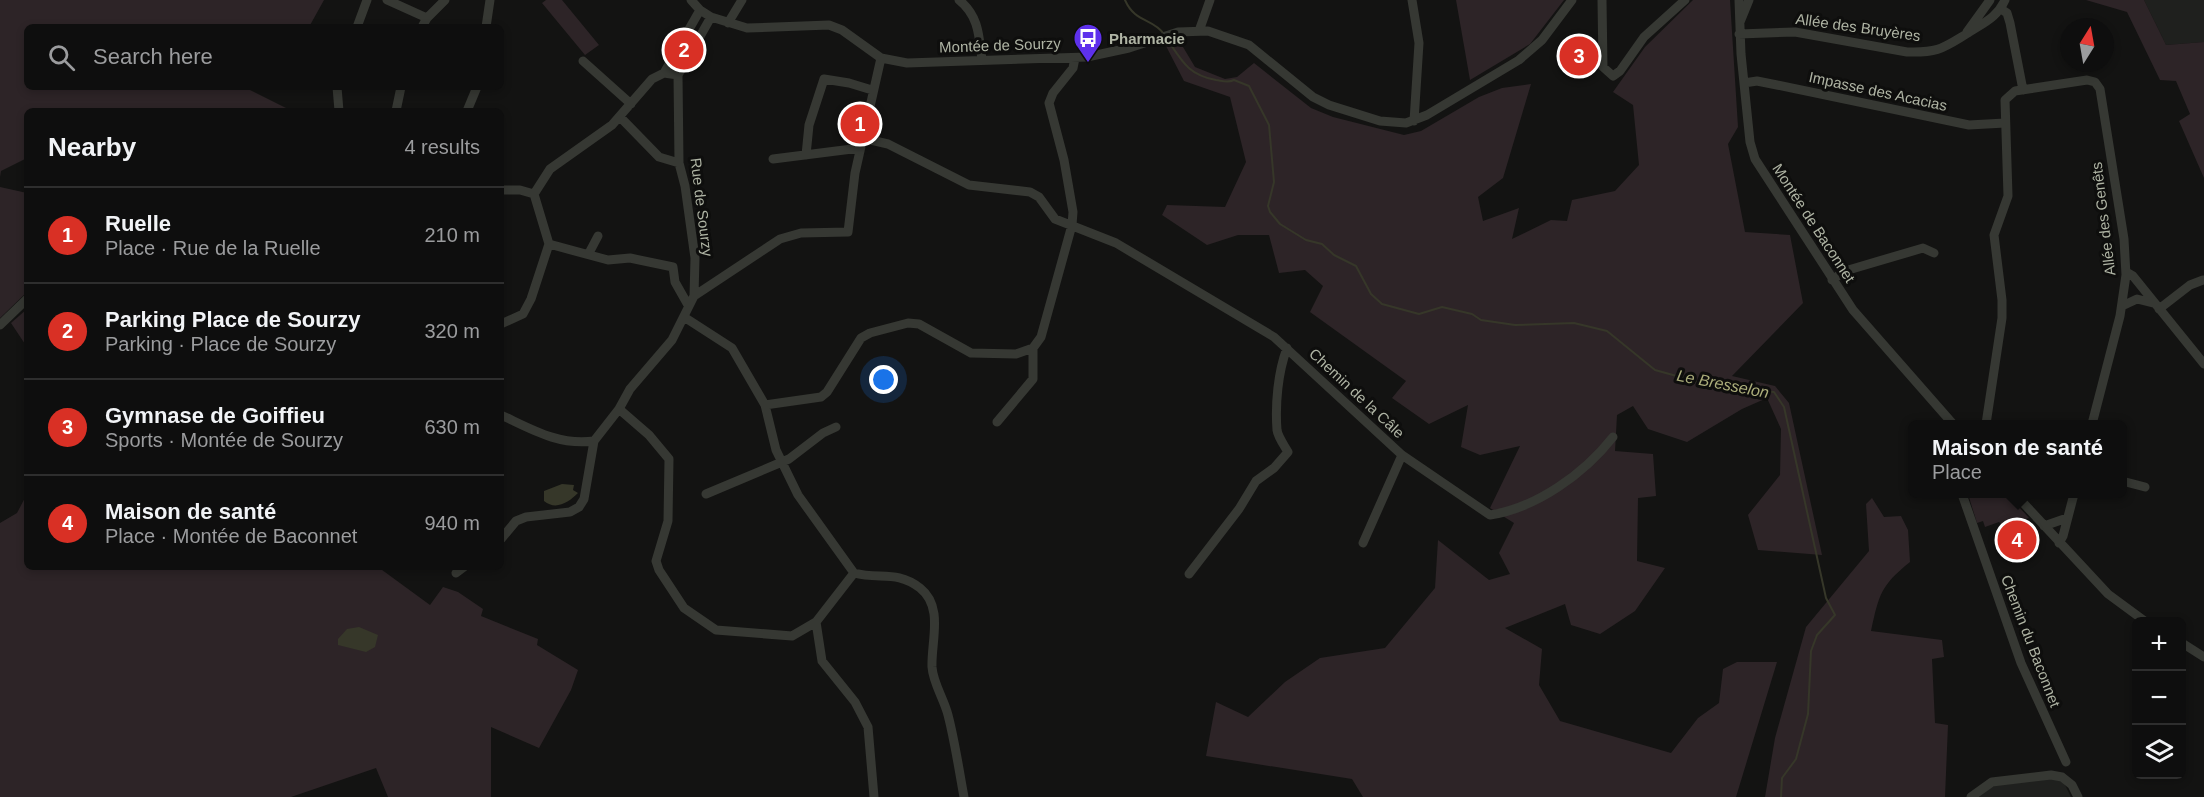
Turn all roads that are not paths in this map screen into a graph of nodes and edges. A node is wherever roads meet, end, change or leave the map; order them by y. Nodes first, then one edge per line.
1 (367, 0) edge
2 (387, 0) edge
3 (445, 0) edge
4 (490, 0) edge
5 (691, 0) edge
6 (742, 0) edge
7 (1210, 0) edge
8 (1412, 0) edge
9 (1572, 0) edge
10 (1602, 0) edge
11 (1685, 0) edge
12 (1739, 0) edge
13 (1749, 0) edge
14 (1990, 0) edge
15 (964, 1) edge
16 (2003, 4) edge
17 (700, 10) junction
18 (711, 16) junction
19 (424, 22) edge
20 (728, 23) junction
21 (358, 24) edge
22 (486, 24) edge
23 (1739, 24) junction
24 (1199, 31) junction
25 (1967, 33) junction
26 (1739, 34) junction
27 (882, 58) junction
28 (1075, 58) junction
29 (982, 60) junction
30 (583, 61) dead end
31 (664, 73) junction
32 (678, 75) junction
33 (1744, 83) junction
34 (337, 90) edge
35 (400, 90) edge
36 (476, 90) edge
37 (872, 90) junction
38 (2023, 90) junction
39 (631, 104) junction
40 (339, 108) edge
41 (397, 108) edge
42 (468, 108) edge
43 (620, 117) junction
44 (1414, 121) junction
45 (2005, 123) junction
46 (861, 143) junction
47 (806, 155) junction
48 (773, 159) dead end
49 (679, 164) junction
50 (504, 190) edge
51 (534, 194) junction
52 (1072, 225) junction
53 (598, 236) dead end
54 (549, 244) junction
55 (1934, 253) dead end
56 (589, 254) junction
57 (2126, 272) junction
58 (1832, 280) junction
59 (2203, 280) edge
60 (691, 300) junction
61 (24, 302) edge
62 (2122, 306) junction
63 (2156, 306) junction
64 (684, 317) junction
65 (504, 323) edge
66 (0, 325) edge
67 (1033, 348) junction
68 (1287, 348) junction
69 (2204, 364) edge
70 (765, 405) junction
71 (619, 409) junction
72 (504, 416) edge
73 (1949, 420) edge
74 (1987, 420) edge
75 (2093, 420) edge
76 (997, 422) dead end
77 (836, 427) dead end
78 (1613, 437) dead end
79 (594, 441) junction
80 (1402, 455) junction
81 (781, 463) junction
82 (2127, 482) edge
83 (2145, 487) dead end
84 (706, 494) dead end
85 (1963, 498) edge
86 (2019, 498) edge
87 (2073, 498) edge
88 (2067, 518) junction
89 (2044, 526) junction
90 (504, 535) edge
91 (1363, 543) dead end
92 (2059, 543) junction
93 (854, 573) junction
94 (1189, 574) dead end
95 (2140, 617) edge
96 (816, 622) junction
97 (2186, 646) edge
98 (2204, 657) edge
99 (2066, 762) dead end
100 (874, 797) edge
101 (964, 797) edge
102 (1971, 797) edge
103 (2078, 797) edge

1 - 21 street
2 - 19 street
3 - 19 street
4 - 22 street
5 - 17 street, Montée de Sourzy
6 - 20 street
7 - 24 street
8 - 44 street
9 - 44 street, Montée de Sourzy
10 - 11 street
12 - 23 street, Montée de Baconnet
13 - 23 street
14 - 25 street, Allée des Bruyères
15 - 29 street
16 - 25 street, Allée des Bruyères
16 - 38 street, Allée des Bruyères
17 - 18 street, Montée de Sourzy
17 - 31 street
18 - 20 street, Montée de Sourzy
18 - 32 street
20 - 27 street, Montée de Sourzy
23 - 26 street, Montée de Baconnet
24 - 28 street, Montée de Sourzy
24 - 44 street, Montée de Sourzy
25 - 26 street, Allée des Bruyères
26 - 33 street, Montée de Baconnet
27 - 29 street, Montée de Sourzy
27 - 37 street
28 - 29 street, Montée de Sourzy
28 - 52 street
30 - 39 street
31 - 32 street
31 - 39 street
32 - 49 street, Rue de Sourzy
33 - 45 street, Impasse des Acacias
33 - 58 street, Montée de Baconnet
34 - 40 street
35 - 41 street
36 - 42 street
37 - 46 street
37 - 47 street
38 - 45 street
38 - 57 street, Allée des Genêts
39 - 43 street
43 - 49 street
43 - 51 street
45 - 74 street
46 - 47 street
46 - 52 street, Chemin de la Câle
46 - 60 street
47 - 48 street
49 - 60 street, Rue de Sourzy
50 - 51 street
51 - 54 street
52 - 67 street
52 - 68 street, Chemin de la Câle
53 - 56 street
54 - 56 street
54 - 65 street
55 - 58 street
56 - 60 street
57 - 62 street, Allée des Genêts
57 - 63 street
58 - 73 street, Montée de Baconnet
59 - 63 street
60 - 64 street, Rue de Sourzy
61 - 66 street
62 - 63 street
62 - 75 street, Allée des Genêts
63 - 69 street
64 - 70 street
64 - 71 street, Rue de Sourzy
67 - 70 street
67 - 76 street
68 - 80 street, Chemin de la Câle
68 - 94 street
70 - 81 street
71 - 79 street, Rue de Sourzy
71 - 96 street
72 - 79 street
77 - 81 street
78 - 80 street, Chemin de la Câle
79 - 90 street
80 - 91 street
81 - 84 street
81 - 93 street
82 - 83 street
85 - 99 street, Chemin du Baconnet
86 - 89 street
87 - 88 street
88 - 89 street
88 - 92 street
89 - 92 street
92 - 95 street
93 - 96 street
93 - 101 street
96 - 100 street
97 - 98 street
102 - 103 street

